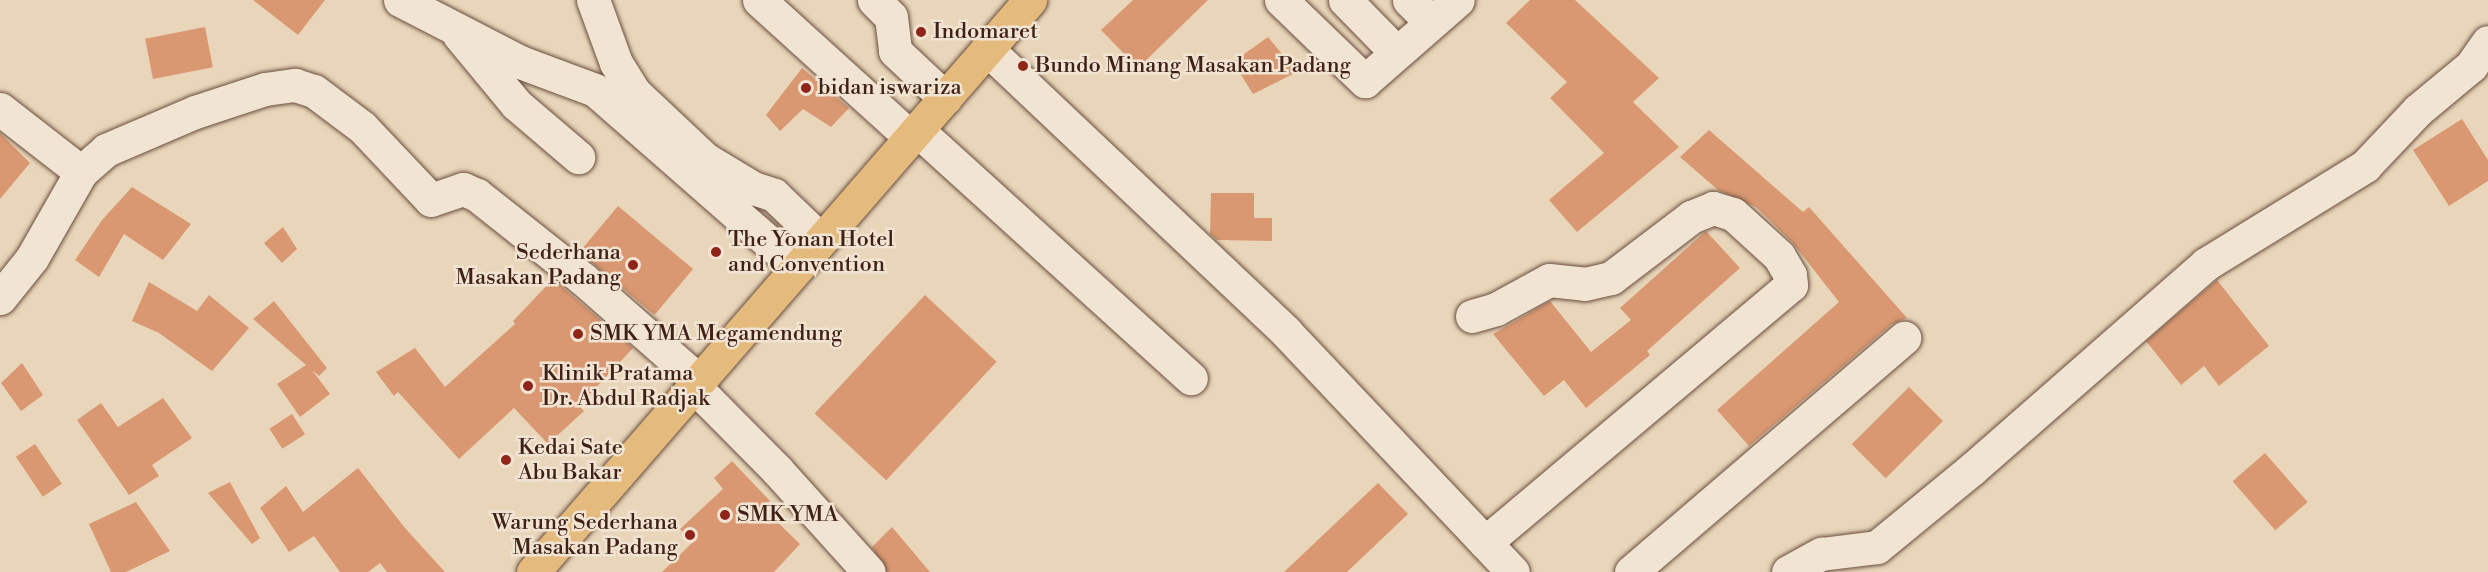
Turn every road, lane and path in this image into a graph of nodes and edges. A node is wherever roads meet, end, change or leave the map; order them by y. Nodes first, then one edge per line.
1 (400, 0) edge
2 (593, 0) edge
3 (759, 0) edge
4 (874, 0) edge
5 (1030, 0) edge
6 (1281, 0) edge
7 (1330, 0) edge
8 (1345, 0) edge
9 (1458, 0) edge
10 (1420, 11) edge
11 (1306, 24) junction
12 (457, 31) junction
13 (2488, 42) edge
14 (987, 49) junction
15 (1396, 52) junction
16 (945, 98) junction
17 (1, 111) edge
18 (913, 133) junction
19 (578, 157) dead end
20 (81, 172) junction
21 (821, 240) junction
22 (797, 267) junction
23 (0, 298) edge
24 (1472, 316) dead end
25 (1904, 338) dead end
26 (1191, 378) dead end
27 (696, 383) junction
28 (1485, 543) junction
29 (533, 572) edge
30 (869, 572) edge
31 (1513, 572) edge
32 (1631, 572) edge
33 (1788, 572) edge

1 - 12 street
2 - 21 street
3 - 18 street
4 - 16 street
5 - 14 highway
6 - 11 street
7 - 11 street
8 - 15 street
9 - 10 street
10 - 15 street
11 - 15 street
12 - 19 street
12 - 22 street
13 - 33 street
14 - 16 highway
14 - 28 street
16 - 18 highway
17 - 20 street
18 - 21 highway
18 - 26 street
20 - 23 street
20 - 27 street
21 - 22 highway
22 - 27 highway
24 - 28 street
25 - 32 street
27 - 29 highway
27 - 30 street
28 - 31 street

